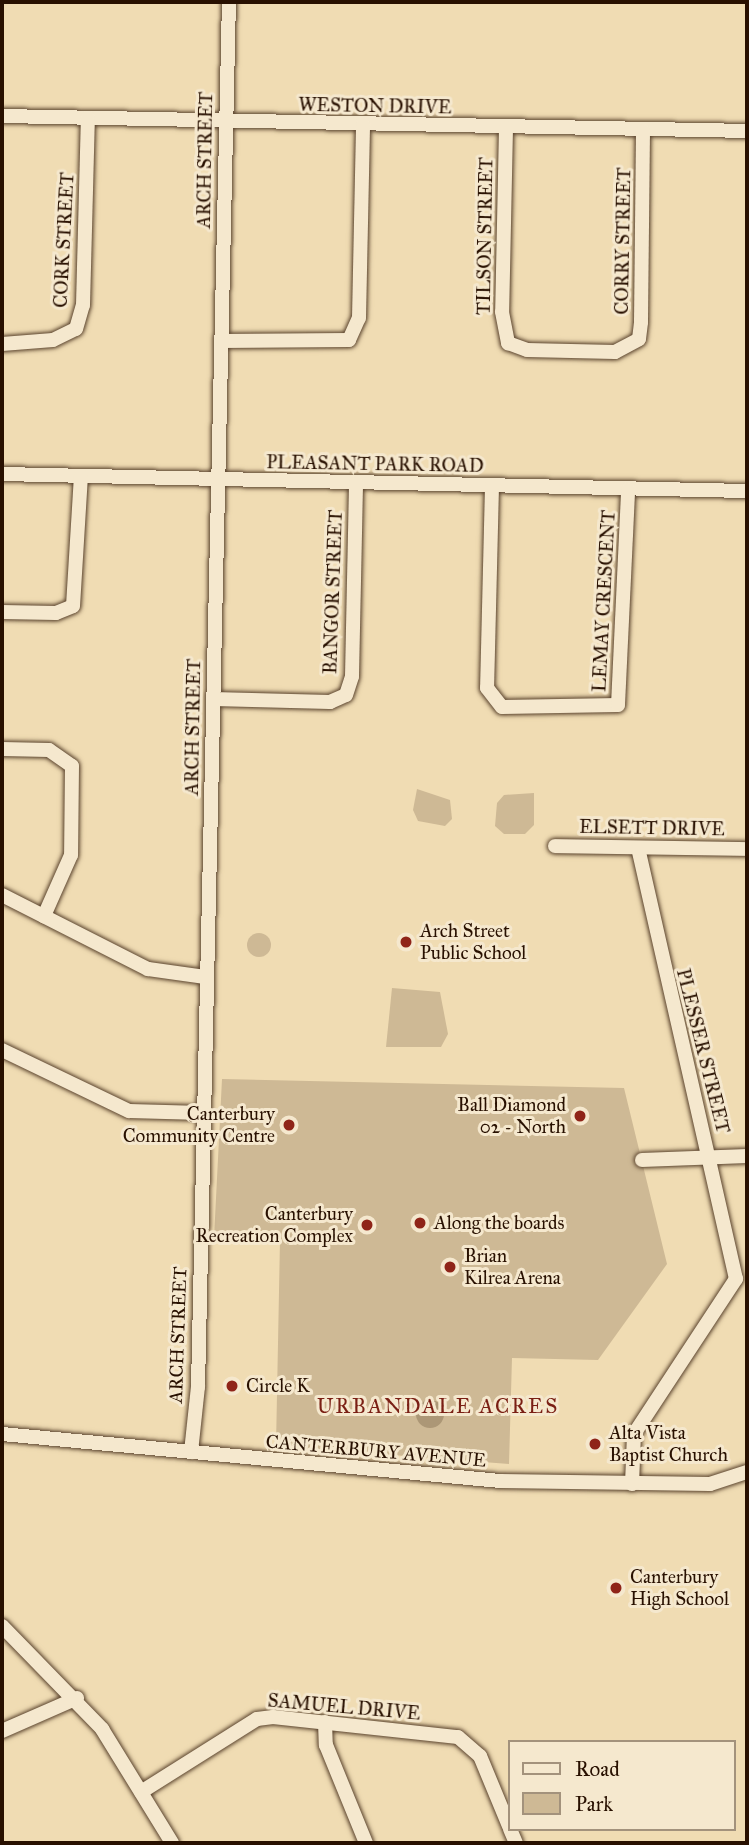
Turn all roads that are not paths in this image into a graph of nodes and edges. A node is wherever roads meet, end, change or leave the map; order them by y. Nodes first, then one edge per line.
1 (229, 2) edge
2 (2, 116) edge
3 (88, 118) junction
4 (225, 122) junction
5 (363, 124) junction
6 (506, 128) junction
7 (643, 131) junction
8 (747, 131) edge
9 (221, 341) junction
10 (508, 343) joint
11 (2, 344) edge
12 (2, 474) edge
13 (81, 476) junction
14 (219, 480) junction
15 (356, 482) junction
16 (492, 486) junction
17 (628, 489) junction
18 (747, 491) edge
19 (2, 612) edge
20 (213, 699) junction
21 (2, 749) edge
22 (555, 846) dead end
23 (638, 848) junction
24 (747, 849) edge
25 (2, 895) edge
26 (44, 916) junction
27 (205, 977) junction
28 (2, 1050) edge
29 (202, 1113) junction
30 (747, 1156) edge
31 (642, 1160) dead end
32 (713, 1162) junction
33 (2, 1434) edge
34 (191, 1452) junction
35 (747, 1472) edge
36 (632, 1484) junction
37 (2, 1626) edge
38 (77, 1698) junction
39 (325, 1722) junction
40 (2, 1731) edge
41 (141, 1792) junction
42 (508, 1824) edge
43 (172, 1843) edge
44 (366, 1843) edge

1 - 4 street, ARCH STREET
2 - 3 street, WESTON DRIVE
3 - 4 street, WESTON DRIVE
3 - 11 street, CORK STREET
4 - 5 street, WESTON DRIVE
4 - 9 street, ARCH STREET
5 - 6 street, WESTON DRIVE
5 - 9 street
6 - 7 street, WESTON DRIVE
6 - 10 street, TILSON STREET
7 - 8 street, WESTON DRIVE
7 - 10 street, CORRY STREET
9 - 14 street, ARCH STREET
12 - 13 street, PLEASANT PARK ROAD
13 - 14 street, PLEASANT PARK ROAD
13 - 19 street
14 - 15 street, PLEASANT PARK ROAD
14 - 20 street, ARCH STREET
15 - 16 street, PLEASANT PARK ROAD
15 - 20 street, BANGOR STREET
16 - 17 street, PLEASANT PARK ROAD
16 - 17 street, LEMAY CRESCENT
17 - 18 street, PLEASANT PARK ROAD
20 - 27 street, ARCH STREET
21 - 26 street
22 - 23 street, ELSETT DRIVE
23 - 24 street, ELSETT DRIVE
23 - 32 street, PLESSER STREET
25 - 26 street
26 - 27 street
27 - 29 street, ARCH STREET
28 - 29 street
29 - 34 street, ARCH STREET
30 - 32 street
31 - 32 street
32 - 36 street, PLESSER STREET
33 - 34 street, CANTERBURY AVENUE
34 - 36 street, CANTERBURY AVENUE
35 - 36 street, CANTERBURY AVENUE
37 - 38 street
38 - 40 street
38 - 41 street
39 - 41 street, SAMUEL DRIVE
39 - 42 street, SAMUEL DRIVE
39 - 44 street
41 - 43 street

